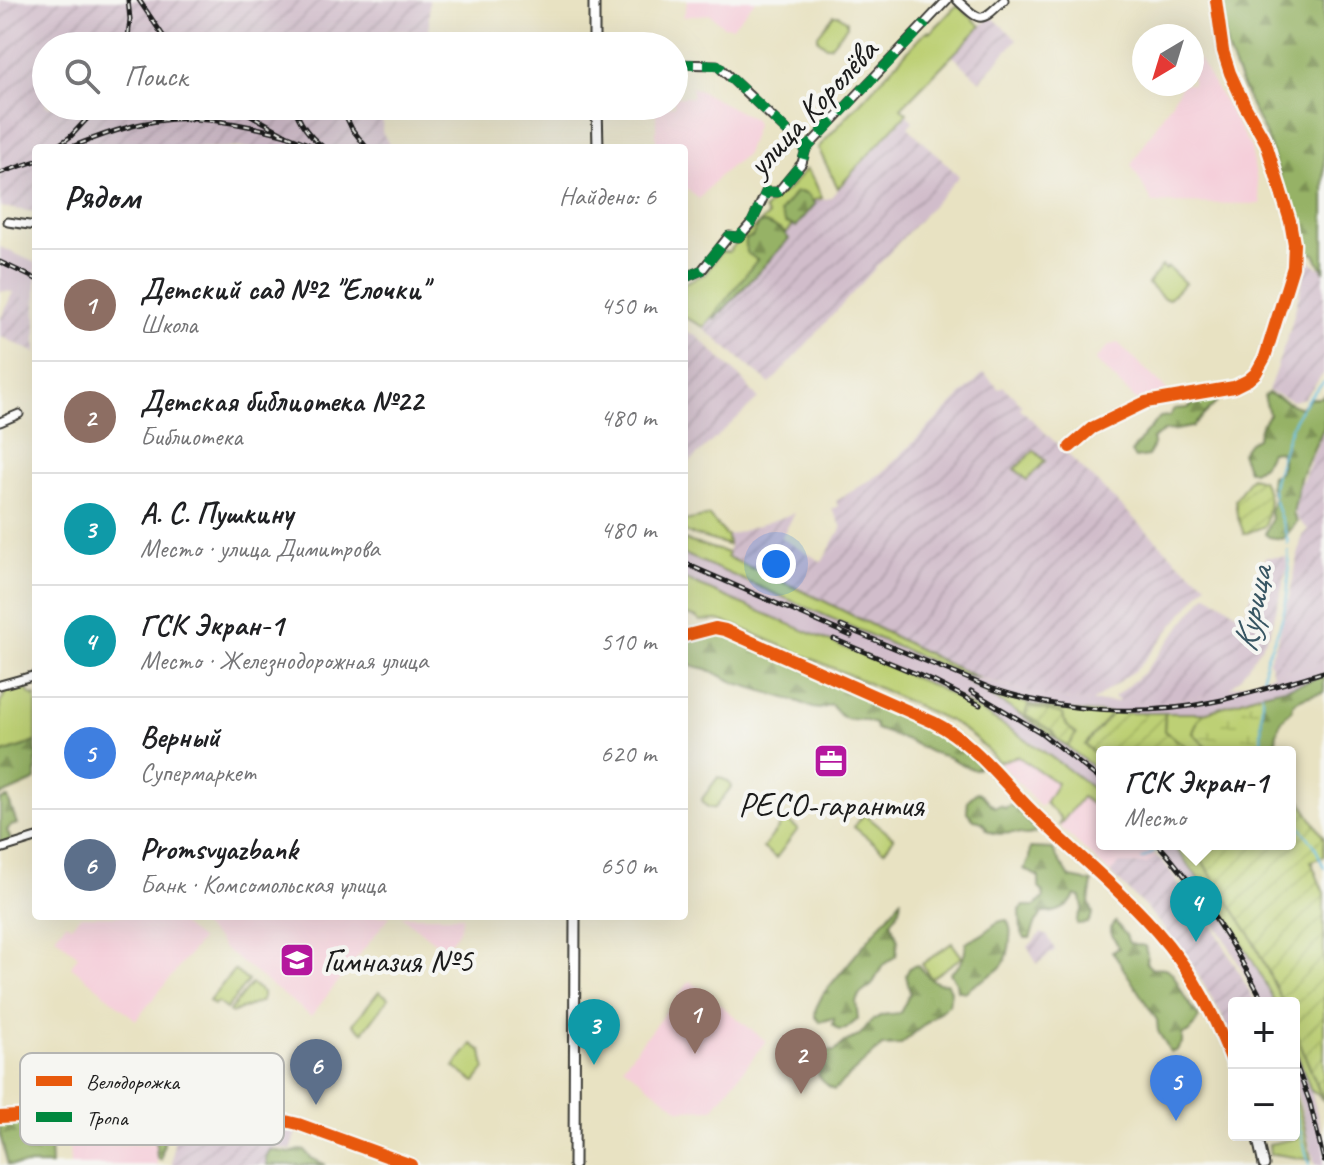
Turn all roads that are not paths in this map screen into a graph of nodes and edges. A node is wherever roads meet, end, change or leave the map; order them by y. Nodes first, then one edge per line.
1 (594, 0) edge
2 (947, 0) edge
3 (957, 0) edge
4 (1004, 0) edge
5 (1216, 0) edge
6 (594, 32) edge
7 (688, 64) edge
8 (597, 120) edge
9 (598, 144) edge
10 (806, 149) junction
11 (8, 222) dead end
12 (32, 225) edge
13 (688, 276) edge
14 (19, 414) dead end
15 (0, 422) edge
16 (1070, 447) dead end
17 (688, 635) edge
18 (32, 676) edge
19 (0, 685) edge
20 (32, 839) edge
21 (0, 849) edge
22 (575, 920) edge
23 (1228, 1050) edge
24 (20, 1116) edge
25 (0, 1117) edge
26 (284, 1121) edge
27 (1258, 1141) edge
28 (411, 1165) edge
29 (574, 1165) edge
30 (1264, 1165) edge

1 - 6 street
2 - 10 street, улица Королёва
3 - 4 street
5 - 16 street
7 - 10 street
8 - 9 street
10 - 13 street, улица Королёва
11 - 12 street
14 - 15 street
17 - 23 street
18 - 19 street
20 - 21 street
22 - 29 street
24 - 25 street
26 - 28 street
27 - 30 street

